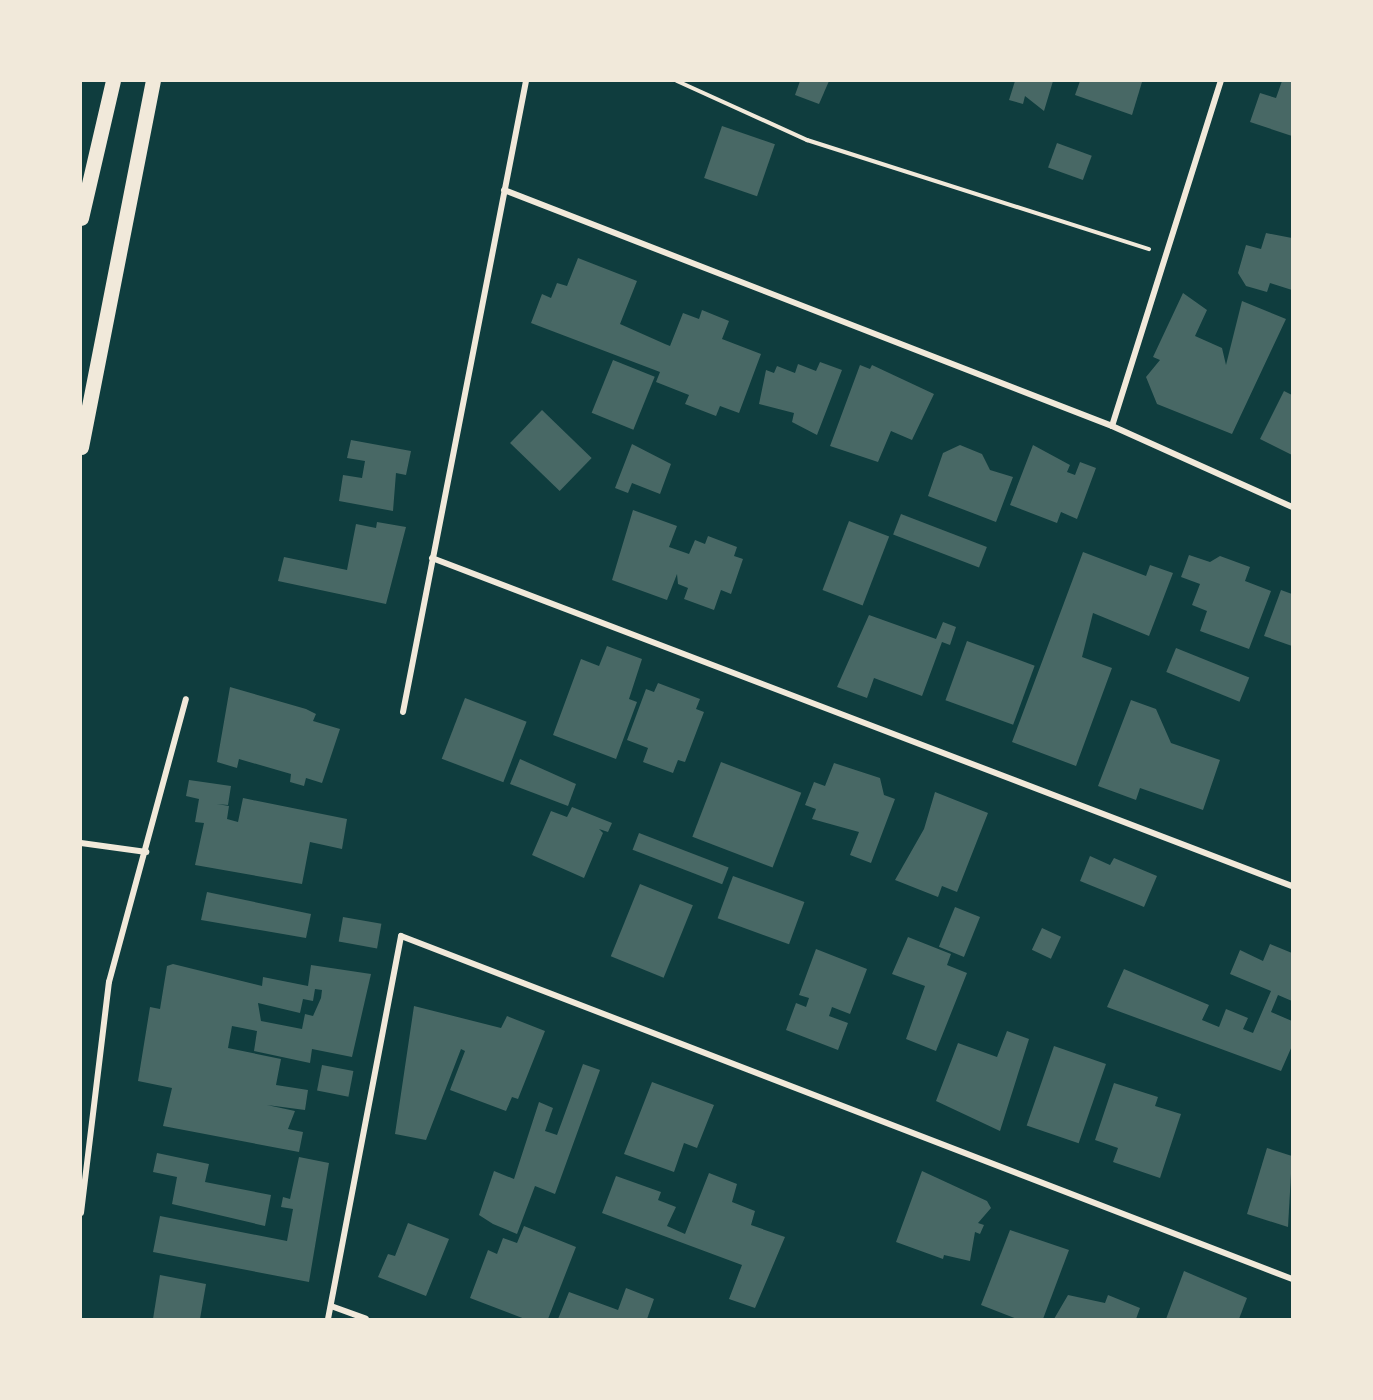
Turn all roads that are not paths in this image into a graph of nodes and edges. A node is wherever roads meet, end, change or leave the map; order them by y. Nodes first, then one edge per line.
1 (113, 81) edge
2 (153, 81) edge
3 (526, 81) edge
4 (1221, 81) edge
5 (85, 180) edge
6 (504, 190) junction
7 (81, 218) edge
8 (1112, 426) junction
9 (81, 447) edge
10 (1292, 507) edge
11 (432, 558) junction
12 (186, 699) dead end
13 (403, 712) dead end
14 (81, 843) edge
15 (146, 852) junction
16 (1292, 886) edge
17 (81, 1213) edge
18 (1292, 1279) edge
19 (331, 1306) junction
20 (328, 1319) edge
21 (366, 1319) edge

1 - 5 main road
2 - 9 main road
3 - 6 street
4 - 8 street
5 - 7 main road
6 - 8 street
6 - 11 street
8 - 10 street
11 - 13 street
11 - 16 street
12 - 15 street
14 - 15 street
15 - 17 street
18 - 19 street
19 - 20 street
19 - 21 street

